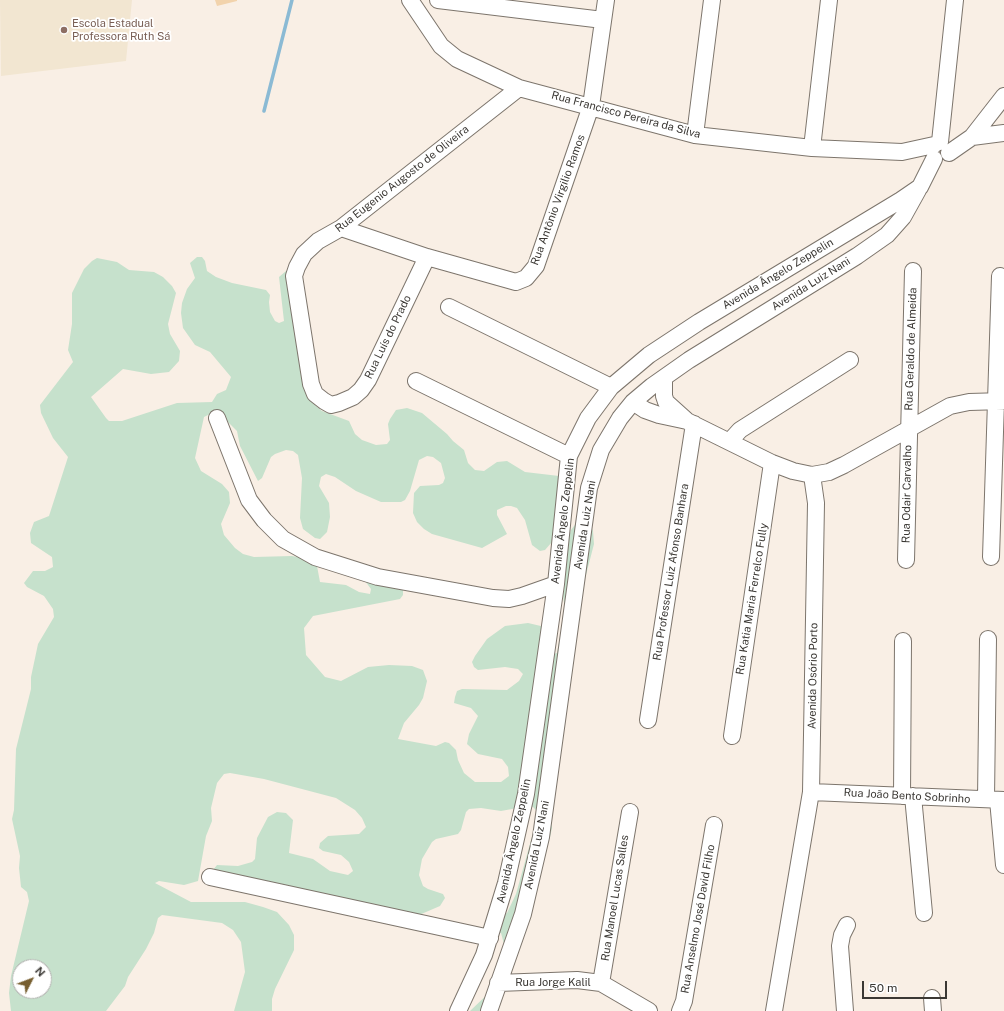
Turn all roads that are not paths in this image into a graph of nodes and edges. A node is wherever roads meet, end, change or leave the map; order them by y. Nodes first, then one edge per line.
1 (410, 0) edge
2 (438, 0) edge
3 (606, 0) edge
4 (712, 0) edge
5 (829, 0) edge
6 (955, 0) edge
7 (603, 20) junction
8 (519, 88) junction
9 (1004, 96) edge
10 (591, 106) junction
11 (1004, 133) edge
12 (695, 135) junction
13 (969, 140) junction
14 (812, 148) junction
15 (939, 151) junction
16 (923, 181) junction
17 (341, 228) junction
18 (427, 256) junction
19 (913, 271) dead end
20 (294, 276) joint
21 (1000, 276) dead end
22 (450, 307) dead end
23 (850, 360) dead end
24 (664, 378) junction
25 (416, 381) dead end
26 (612, 386) junction
27 (1000, 401) edge
28 (633, 402) junction
29 (217, 418) dead end
30 (690, 422) junction
31 (909, 428) junction
32 (730, 442) junction
33 (570, 456) junction
34 (772, 463) junction
35 (812, 475) junction
36 (991, 557) dead end
37 (906, 560) dead end
38 (556, 584) junction
39 (988, 639) dead end
40 (903, 641) dead end
41 (648, 720) dead end
42 (732, 736) dead end
43 (810, 792) junction
44 (908, 796) junction
45 (996, 800) edge
46 (630, 812) dead end
47 (714, 826) dead end
48 (1004, 865) edge
49 (210, 877) dead end
50 (924, 913) dead end
51 (847, 925) dead end
52 (490, 938) junction
53 (498, 983) junction
54 (601, 983) junction
55 (458, 1011) edge
56 (489, 1011) edge
57 (649, 1011) edge
58 (680, 1011) edge
59 (774, 1011) edge
60 (845, 1011) edge

1 - 8 street, Rua Francisco Pereira da Silva
2 - 7 street
3 - 7 street, Rua Antônio Virgilio Ramos
4 - 12 street
5 - 14 street
6 - 15 street
7 - 10 street, Rua Antônio Virgilio Ramos
8 - 10 street, Rua Francisco Pereira da Silva
8 - 17 street, Rua Eugenio Augosto de Oliveira
9 - 13 street
10 - 12 street, Rua Francisco Pereira da Silva
10 - 18 street, Rua Antônio Virgilio Ramos
11 - 13 street, Rua Francisco Pereira da Silva
12 - 14 street, Rua Francisco Pereira da Silva
13 - 15 street, Rua Francisco Pereira da Silva
14 - 15 street, Rua Francisco Pereira da Silva
15 - 16 street
16 - 24 street, Avenida Luiz Nani
16 - 26 street, Avenida Ângelo Zeppelin
17 - 18 street, Rua Antônio Virgilio Ramos
17 - 20 street, Rua Eugenio Augosto de Oliveira
18 - 20 street, Rua Luís do Prado
19 - 31 street, Rua Geraldo de Almeida
21 - 27 street
22 - 26 street
23 - 32 street
24 - 28 street, Avenida Luiz Nani
24 - 30 street
25 - 33 street
26 - 33 street, Avenida Ângelo Zeppelin
27 - 31 street
27 - 36 street
28 - 30 street
28 - 53 street, Avenida Luiz Nani
29 - 38 street
30 - 32 street
30 - 41 street, Rua Professor Luiz Afonso Banhara
31 - 35 street
31 - 37 street, Rua Odair Carvalho
32 - 34 street
33 - 38 street, Avenida Ângelo Zeppelin
34 - 35 street
34 - 42 street, Rua Katia Maria Ferrelco Fully
35 - 43 street, Avenida Osório Porto
38 - 52 street, Avenida Ângelo Zeppelin
39 - 45 street
40 - 44 street
43 - 44 street, Rua João Bento Sobrinho
43 - 59 street, Avenida Osório Porto
44 - 45 street, Rua João Bento Sobrinho
44 - 50 street
45 - 48 street
46 - 54 street, Rua Manoel Lucas Salles
47 - 58 street, Rua Anselmo José David Filho
49 - 52 street
51 - 60 street
52 - 55 street, Avenida Ângelo Zeppelin
53 - 54 street, Rua Jorge Kalil
53 - 56 street, Avenida Luiz Nani
54 - 57 street, Rua Jorge Kalil

